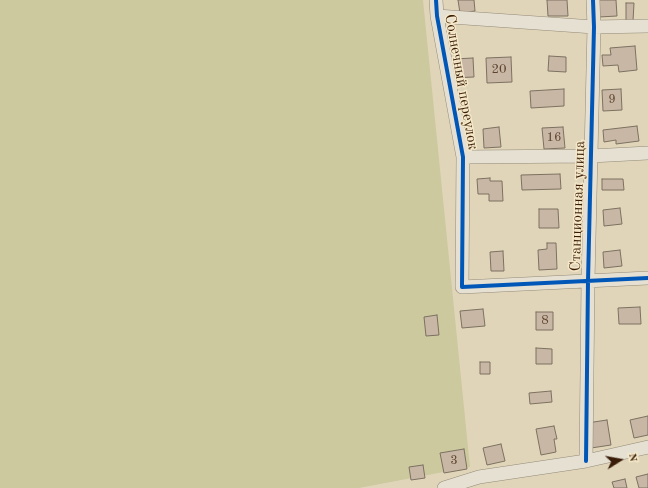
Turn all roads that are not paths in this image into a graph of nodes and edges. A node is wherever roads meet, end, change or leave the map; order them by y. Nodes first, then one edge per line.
1 (436, 0) edge
2 (593, 0) edge
3 (437, 16) junction
4 (648, 26) edge
5 (594, 27) junction
6 (648, 153) edge
7 (591, 156) junction
8 (463, 157) junction
9 (648, 278) edge
10 (588, 281) junction
11 (648, 447) edge
12 (586, 461) junction
13 (445, 488) edge

1 - 3 street, Солнечный переулок
2 - 5 street, Станционная улица
3 - 5 street
3 - 8 street, Солнечный переулок
4 - 5 street
5 - 7 street, Станционная улица
6 - 7 street
7 - 8 street
7 - 10 street, Станционная улица
8 - 10 street, Солнечный переулок
9 - 10 street
10 - 12 street, Станционная улица
11 - 12 street
12 - 13 street

